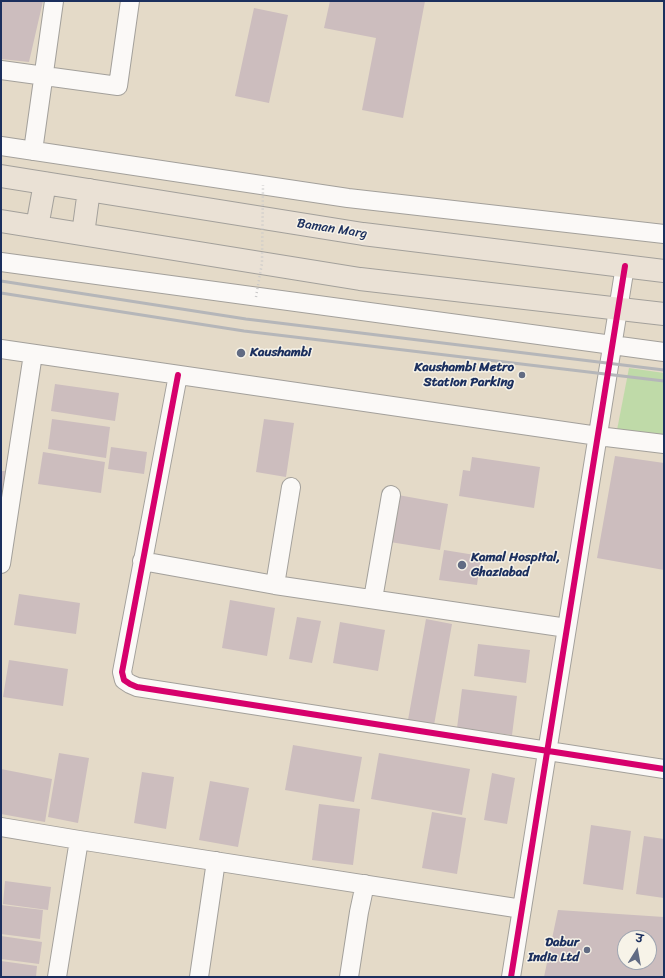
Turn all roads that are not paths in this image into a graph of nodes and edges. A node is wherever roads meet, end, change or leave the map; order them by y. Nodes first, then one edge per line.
1 (54, 1) edge
2 (130, 1) edge
3 (1, 70) edge
4 (44, 76) junction
5 (1, 146) edge
6 (33, 151) junction
7 (1, 176) edge
8 (45, 183) junction
9 (89, 190) junction
10 (1, 221) edge
11 (37, 227) junction
12 (83, 234) junction
13 (664, 234) edge
14 (1, 262) edge
15 (626, 266) junction
16 (664, 271) edge
17 (618, 309) junction
18 (664, 314) edge
19 (612, 346) junction
20 (1, 349) edge
21 (664, 352) edge
22 (33, 354) junction
23 (178, 375) junction
24 (598, 436) junction
25 (664, 444) edge
26 (291, 487) dead end
27 (391, 495) dead end
28 (142, 561) junction
29 (1, 564) edge
30 (275, 585) junction
31 (373, 599) junction
32 (567, 628) junction
33 (548, 751) junction
34 (664, 769) edge
35 (1, 827) edge
36 (79, 840) junction
37 (216, 861) junction
38 (365, 884) junction
39 (522, 909) junction
40 (57, 977) edge
41 (199, 977) edge
42 (349, 977) edge
43 (511, 977) edge

1 - 4 street
2 - 4 street
3 - 4 street
4 - 6 street
5 - 6 street
6 - 13 street
7 - 8 main road, Baman Marg
8 - 9 main road, Baman Marg
8 - 11 main road
9 - 12 main road
9 - 15 main road, Baman Marg
10 - 11 main road
11 - 12 main road
12 - 17 main road
14 - 19 street
15 - 16 main road, Baman Marg
15 - 17 street
17 - 18 main road
17 - 19 street
19 - 21 street
19 - 24 street
20 - 22 street
22 - 23 street
22 - 29 street
23 - 24 street
23 - 28 street
24 - 25 street
24 - 32 street
26 - 30 street
27 - 31 street
28 - 30 street
28 - 33 street
30 - 31 street
31 - 32 street
32 - 33 street
33 - 34 street
33 - 39 street
35 - 36 street
36 - 37 street
36 - 40 street
37 - 38 street
37 - 41 street
38 - 39 street
38 - 42 street
39 - 43 street

